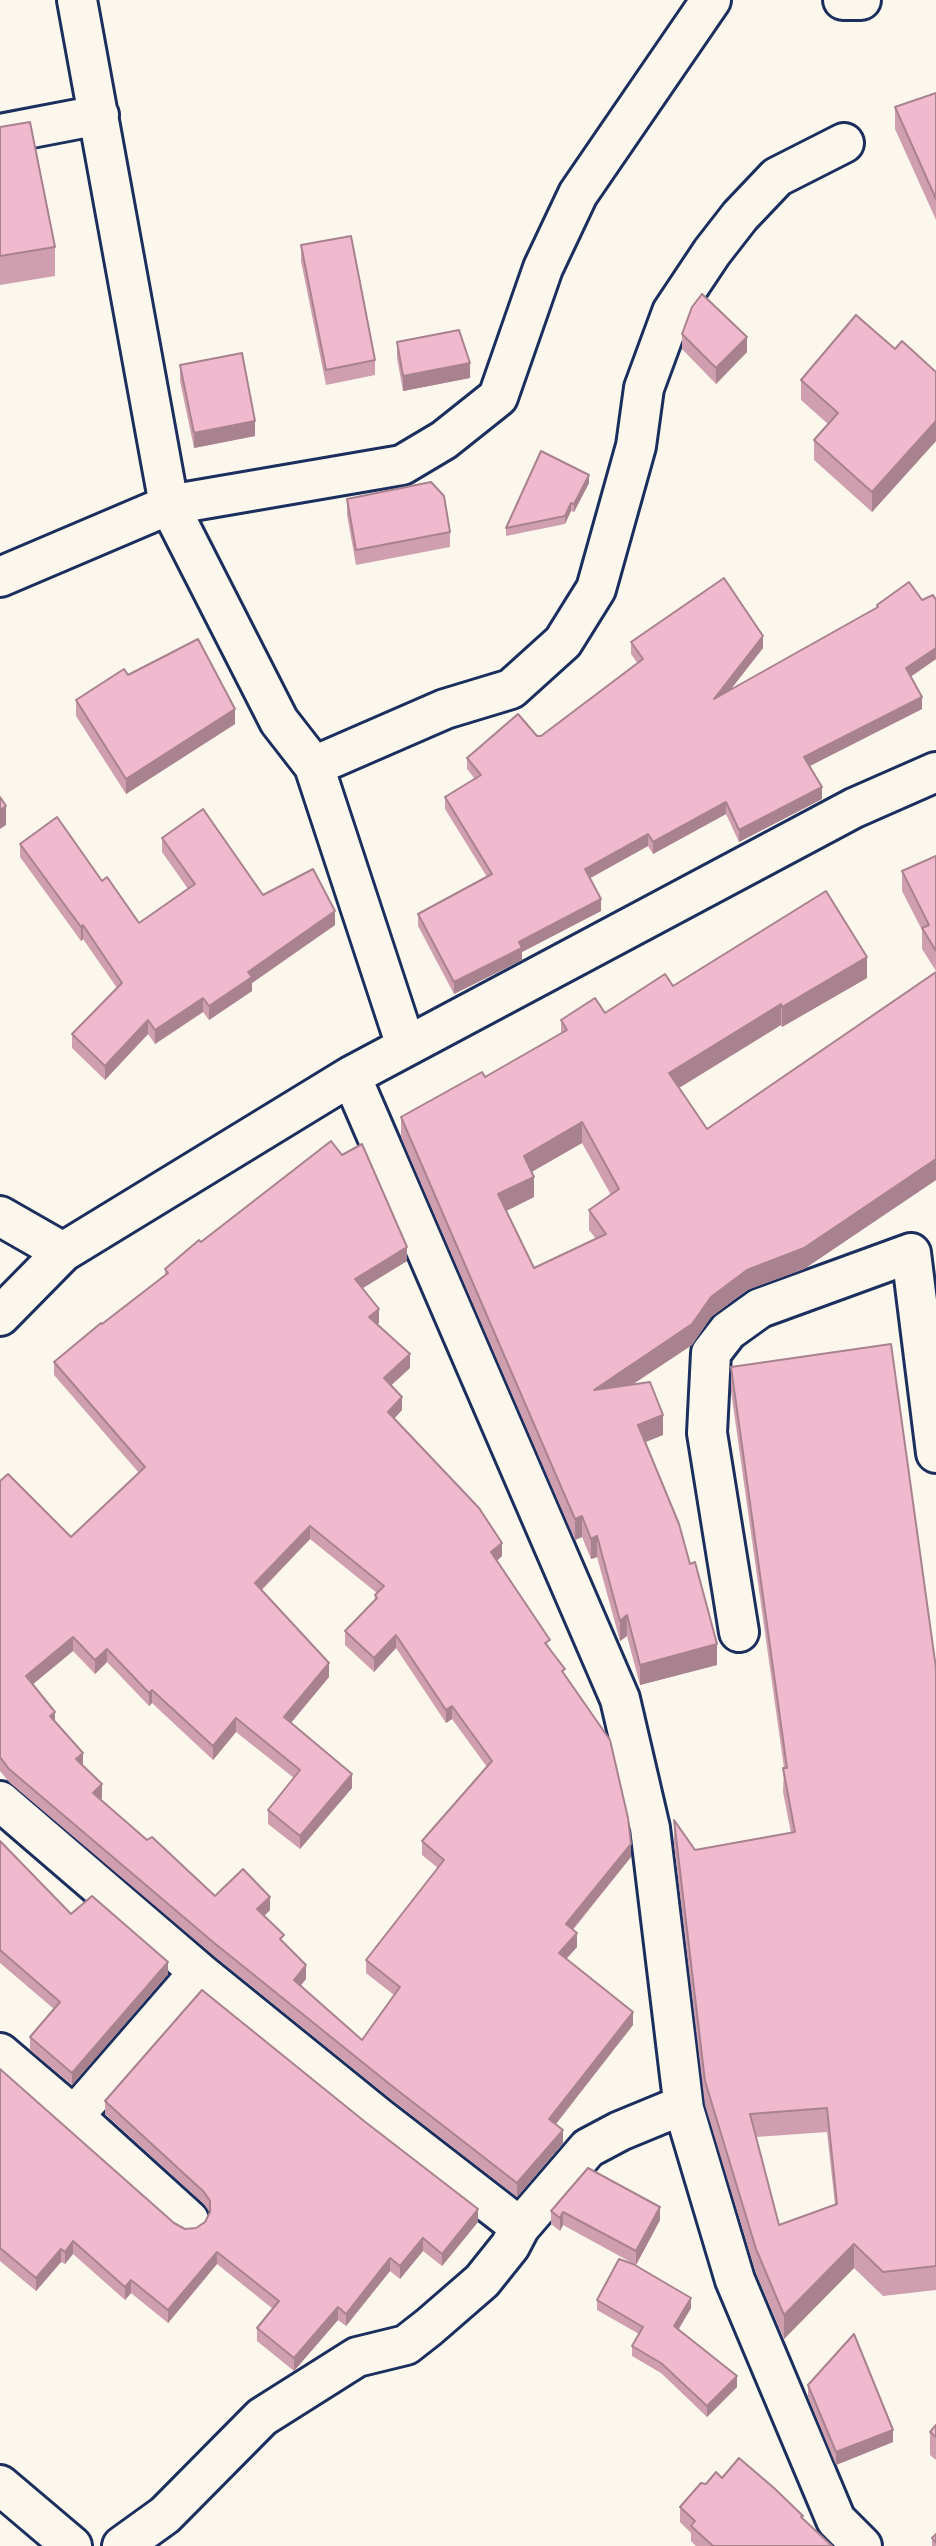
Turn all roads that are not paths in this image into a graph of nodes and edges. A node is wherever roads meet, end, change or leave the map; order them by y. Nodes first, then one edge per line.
1 (77, 0) edge
2 (711, 0) edge
3 (842, 0) edge
4 (861, 0) edge
5 (99, 115) junction
6 (0, 134) edge
7 (844, 143) dead end
8 (169, 505) junction
9 (0, 577) edge
10 (314, 766) junction
11 (936, 772) edge
12 (406, 1046) junction
13 (351, 1076) junction
14 (0, 1216) edge
15 (63, 1252) junction
16 (0, 1316) edge
17 (936, 1452) edge
18 (739, 1632) dead end
19 (0, 1801) edge
20 (200, 1972) junction
21 (0, 2053) edge
22 (683, 2105) junction
23 (74, 2116) junction
24 (189, 2220) dead end
25 (520, 2227) junction
26 (0, 2486) edge
27 (72, 2546) edge
28 (122, 2546) edge
29 (862, 2546) edge

1 - 5 street
2 - 8 street
3 - 4 street
5 - 6 street
5 - 8 street
7 - 10 street
8 - 9 street
8 - 10 street
10 - 12 street
11 - 12 street
12 - 13 street
13 - 15 street
13 - 22 street
14 - 15 street
15 - 16 street
17 - 18 street
19 - 20 street
20 - 23 street
20 - 25 street
21 - 23 street
22 - 25 street
22 - 29 street
23 - 24 street
25 - 28 street
26 - 27 street

